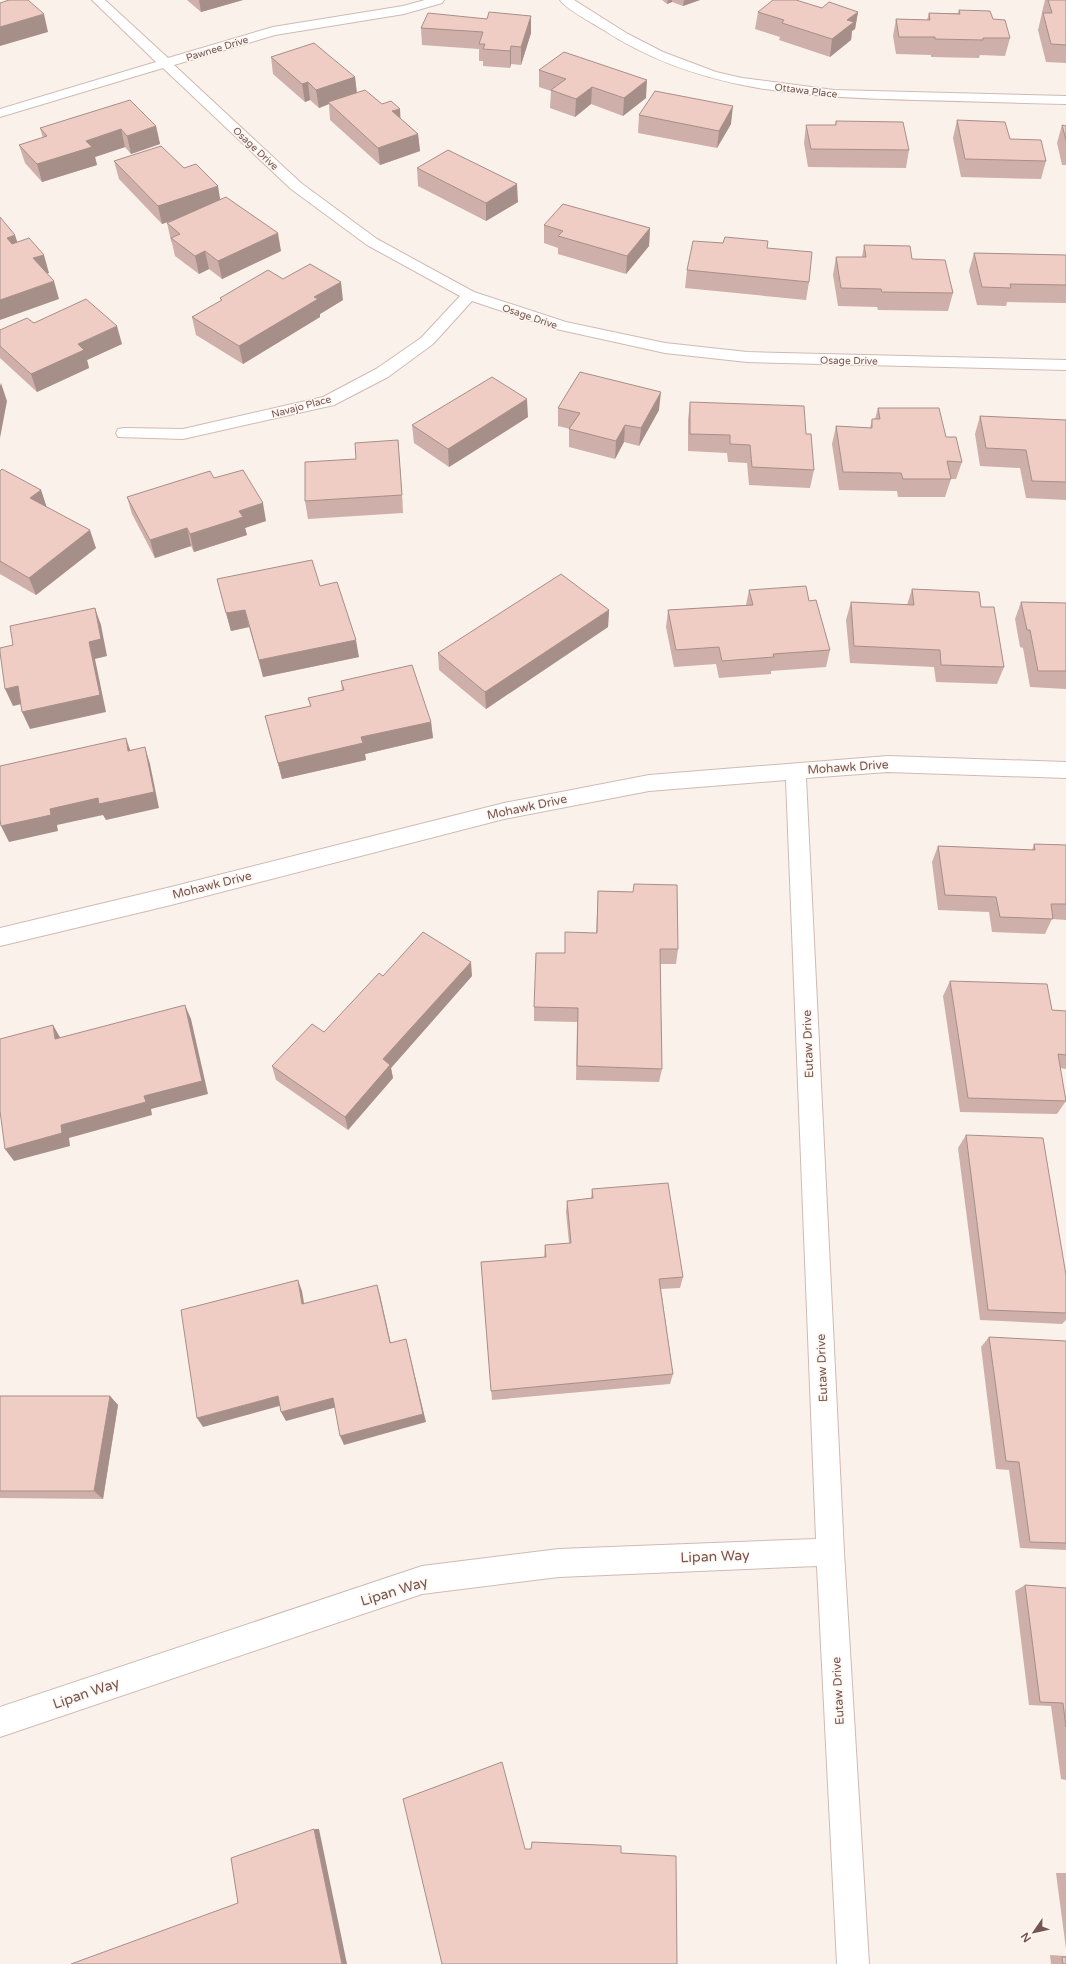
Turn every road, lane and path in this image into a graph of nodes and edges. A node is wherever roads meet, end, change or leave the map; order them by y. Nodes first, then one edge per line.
1 (98, 0) edge
2 (438, 0) edge
3 (566, 0) edge
4 (166, 63) junction
5 (1066, 100) edge
6 (0, 113) edge
7 (469, 295) junction
8 (1066, 365) edge
9 (124, 433) dead end
10 (1066, 770) edge
11 (796, 771) junction
12 (0, 937) edge
13 (830, 1552) junction
14 (0, 1722) edge
15 (853, 1964) edge

1 - 4 street, Osage Drive
2 - 4 street, Pawnee Drive
3 - 5 street, Ottawa Place
4 - 6 street, Pawnee Drive
4 - 7 street, Osage Drive
7 - 8 street, Osage Drive
7 - 9 street, Navajo Place
10 - 11 street, Mohawk Drive
11 - 12 street, Mohawk Drive
11 - 13 street, Eutaw Drive
13 - 14 street, Lipan Way
13 - 15 street, Eutaw Drive

